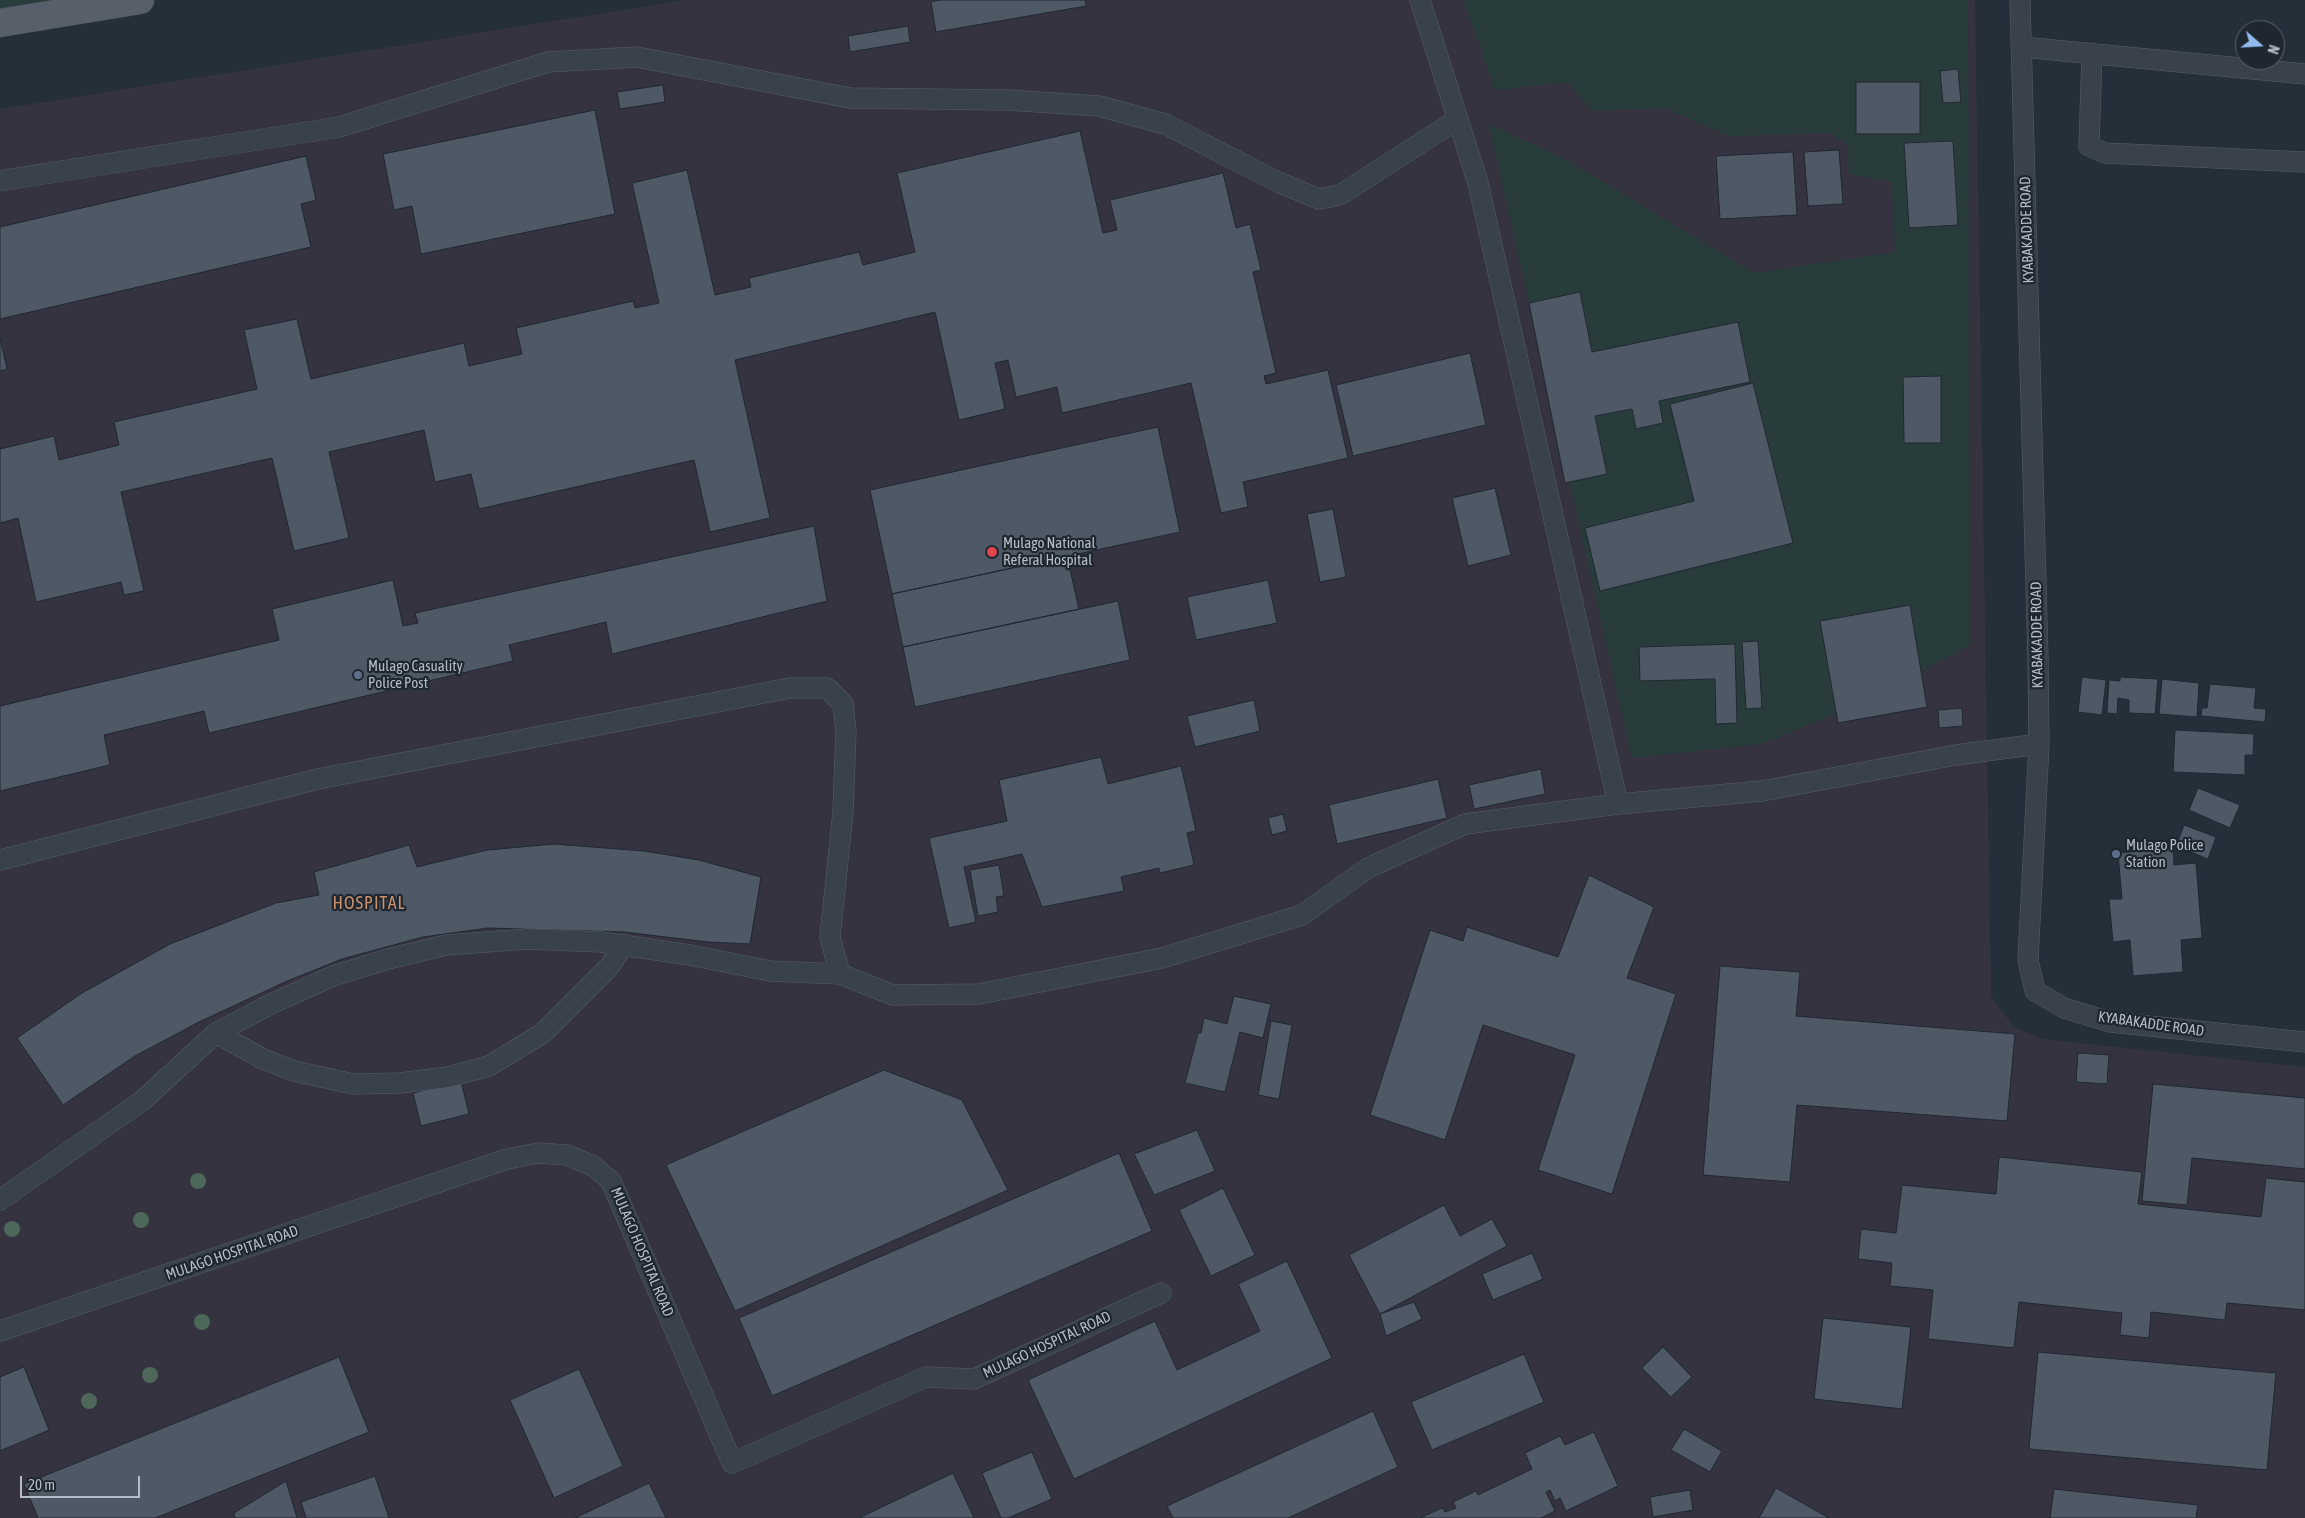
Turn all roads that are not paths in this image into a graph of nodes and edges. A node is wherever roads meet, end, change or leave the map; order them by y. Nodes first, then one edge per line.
1 (140, 0) edge
2 (1420, 0) edge
3 (2020, 0) edge
4 (0, 23) edge
5 (2022, 47) junction
6 (2092, 53) junction
7 (2305, 74) edge
8 (1458, 119) junction
9 (2305, 162) edge
10 (0, 181) edge
11 (2039, 744) junction
12 (1618, 804) junction
13 (0, 860) edge
14 (624, 944) junction
15 (840, 974) junction
16 (216, 1033) junction
17 (2305, 1042) edge
18 (0, 1200) edge
19 (1161, 1292) dead end
20 (0, 1331) edge

1 - 4 main road
2 - 8 lane
3 - 5 lane, KYABAKADDE ROAD
5 - 6 lane
5 - 11 lane, KYABAKADDE ROAD
6 - 7 lane
6 - 9 lane
8 - 10 lane
8 - 12 lane
11 - 12 lane
11 - 17 lane, KYABAKADDE ROAD
12 - 15 lane
13 - 15 lane
14 - 15 lane
14 - 16 lane
14 - 16 lane
16 - 18 lane
19 - 20 lane, MULAGO HOSPITAL ROAD

